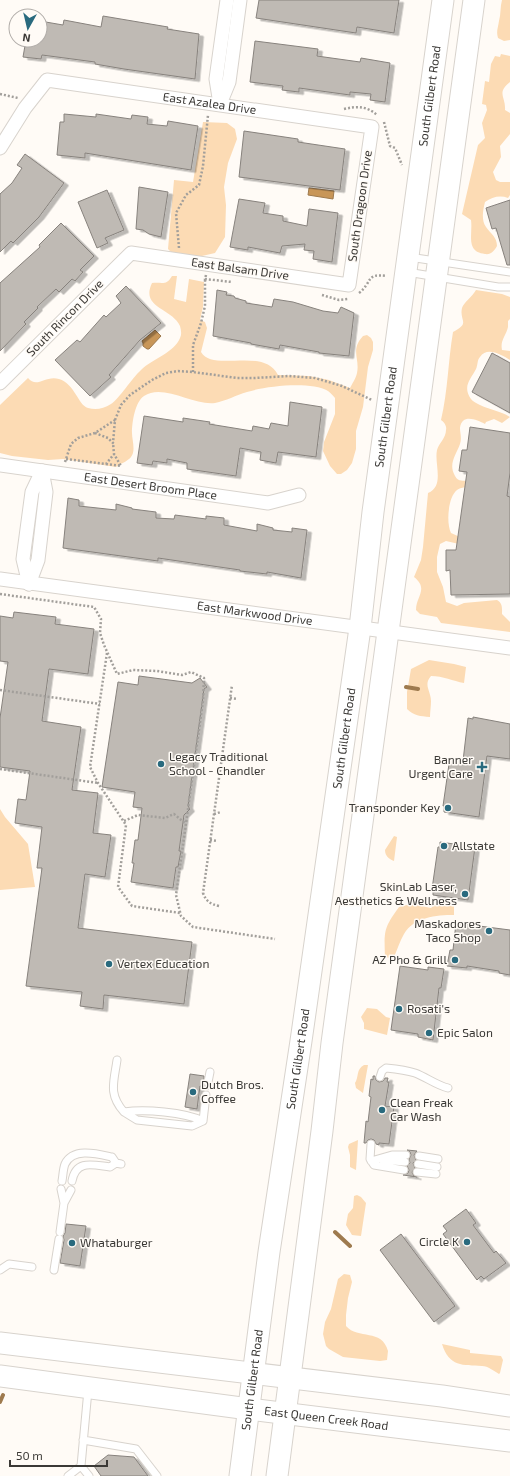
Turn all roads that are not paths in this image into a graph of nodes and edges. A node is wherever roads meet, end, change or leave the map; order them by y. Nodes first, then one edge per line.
1 (227, 0) edge
2 (240, 0) edge
3 (443, 0) edge
4 (474, 0) edge
5 (215, 103) junction
6 (372, 127) joint
7 (0, 148) edge
8 (131, 253) joint
9 (407, 264) junction
10 (438, 269) junction
11 (510, 272) edge
12 (349, 285) joint
13 (510, 287) edge
14 (0, 383) edge
15 (0, 465) edge
16 (42, 471) junction
17 (299, 495) dead end
18 (0, 579) edge
19 (29, 584) junction
20 (360, 628) junction
21 (387, 632) junction
22 (510, 648) edge
23 (117, 1060) dead end
24 (210, 1072) dead end
25 (380, 1077) dead end
26 (208, 1082) dead end
27 (448, 1088) dead end
28 (206, 1095) dead end
29 (371, 1144) dead end
30 (377, 1159) junction
31 (418, 1164) joint
32 (62, 1180) dead end
33 (72, 1182) dead end
34 (61, 1189) dead end
35 (71, 1190) dead end
36 (64, 1203) junction
37 (32, 1267) dead end
38 (0, 1270) edge
39 (54, 1270) dead end
40 (0, 1342) edge
41 (253, 1373) junction
42 (0, 1376) edge
43 (290, 1378) junction
44 (88, 1388) junction
45 (510, 1406) edge
46 (249, 1410) junction
47 (285, 1414) junction
48 (83, 1440) junction
49 (510, 1441) edge
50 (81, 1466) junction
51 (68, 1476) edge
52 (89, 1476) edge
53 (157, 1476) edge
54 (240, 1476) edge
55 (276, 1476) edge

1 - 5 street
2 - 5 street
3 - 9 main road, South Gilbert Road
4 - 10 main road
5 - 6 street, East Azalea Drive
5 - 7 street, East Azalea Drive
6 - 12 street, South Dragoon Drive
8 - 12 street, East Balsam Drive
8 - 14 street, South Rincon Drive
9 - 10 lane
9 - 10 lane
9 - 20 main road, South Gilbert Road
10 - 11 lane
10 - 13 lane
10 - 21 main road
15 - 16 street, East Desert Broom Place
16 - 17 street, East Desert Broom Place
16 - 19 street
18 - 19 street, East Markwood Drive
19 - 20 street, East Markwood Drive
20 - 21 street, East Markwood Drive
20 - 41 main road, South Gilbert Road
21 - 22 street, East Markwood Drive
21 - 43 main road
23 - 28 lane
24 - 26 lane
25 - 27 lane
29 - 30 lane
30 - 30 lane
31 - 31 lane
32 - 33 lane
34 - 36 lane
35 - 36 lane
36 - 39 lane
37 - 38 lane
40 - 41 main road
41 - 43 main road
41 - 46 main road, South Gilbert Road
42 - 44 main road, East Queen Creek Road
43 - 45 main road
43 - 47 main road
44 - 46 main road, East Queen Creek Road
44 - 48 lane
46 - 47 main road, East Queen Creek Road
46 - 54 main road, South Gilbert Road
47 - 49 main road, East Queen Creek Road
47 - 55 main road
48 - 50 lane
48 - 53 lane
50 - 51 lane
50 - 52 lane

